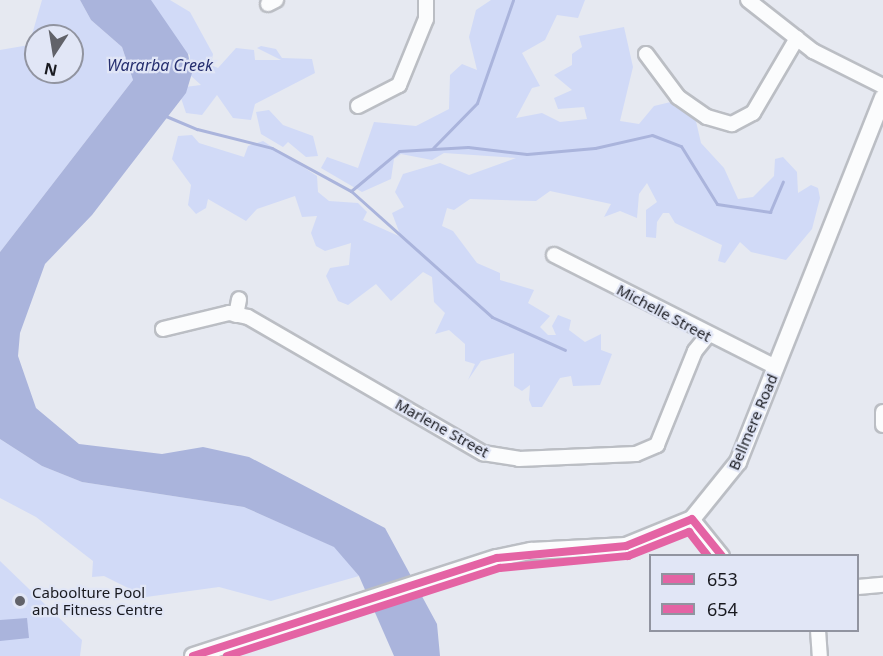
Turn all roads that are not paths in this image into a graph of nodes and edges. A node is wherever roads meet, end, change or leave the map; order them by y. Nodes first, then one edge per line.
1 (426, 0) edge
2 (748, 0) edge
3 (796, 38) junction
4 (646, 54) dead end
5 (883, 86) edge
6 (883, 98) edge
7 (358, 106) dead end
8 (554, 255) dead end
9 (239, 299) dead end
10 (236, 315) junction
11 (163, 329) dead end
12 (707, 336) junction
13 (776, 367) junction
14 (883, 412) edge
15 (883, 425) edge
16 (692, 519) junction
17 (721, 554) edge
18 (883, 585) edge
19 (859, 587) edge
20 (819, 632) edge
21 (193, 656) edge
22 (820, 656) edge

1 - 7 street
2 - 3 street
3 - 4 street
3 - 5 street
6 - 13 main road, Bellmere Road
8 - 12 street, Michelle Street
9 - 10 street
10 - 11 street
10 - 12 street, Marlene Street
12 - 13 street, Michelle Street
13 - 16 main road, Bellmere Road
14 - 15 street
16 - 17 street
16 - 21 main road, Bellmere Road
18 - 19 street
20 - 22 street

